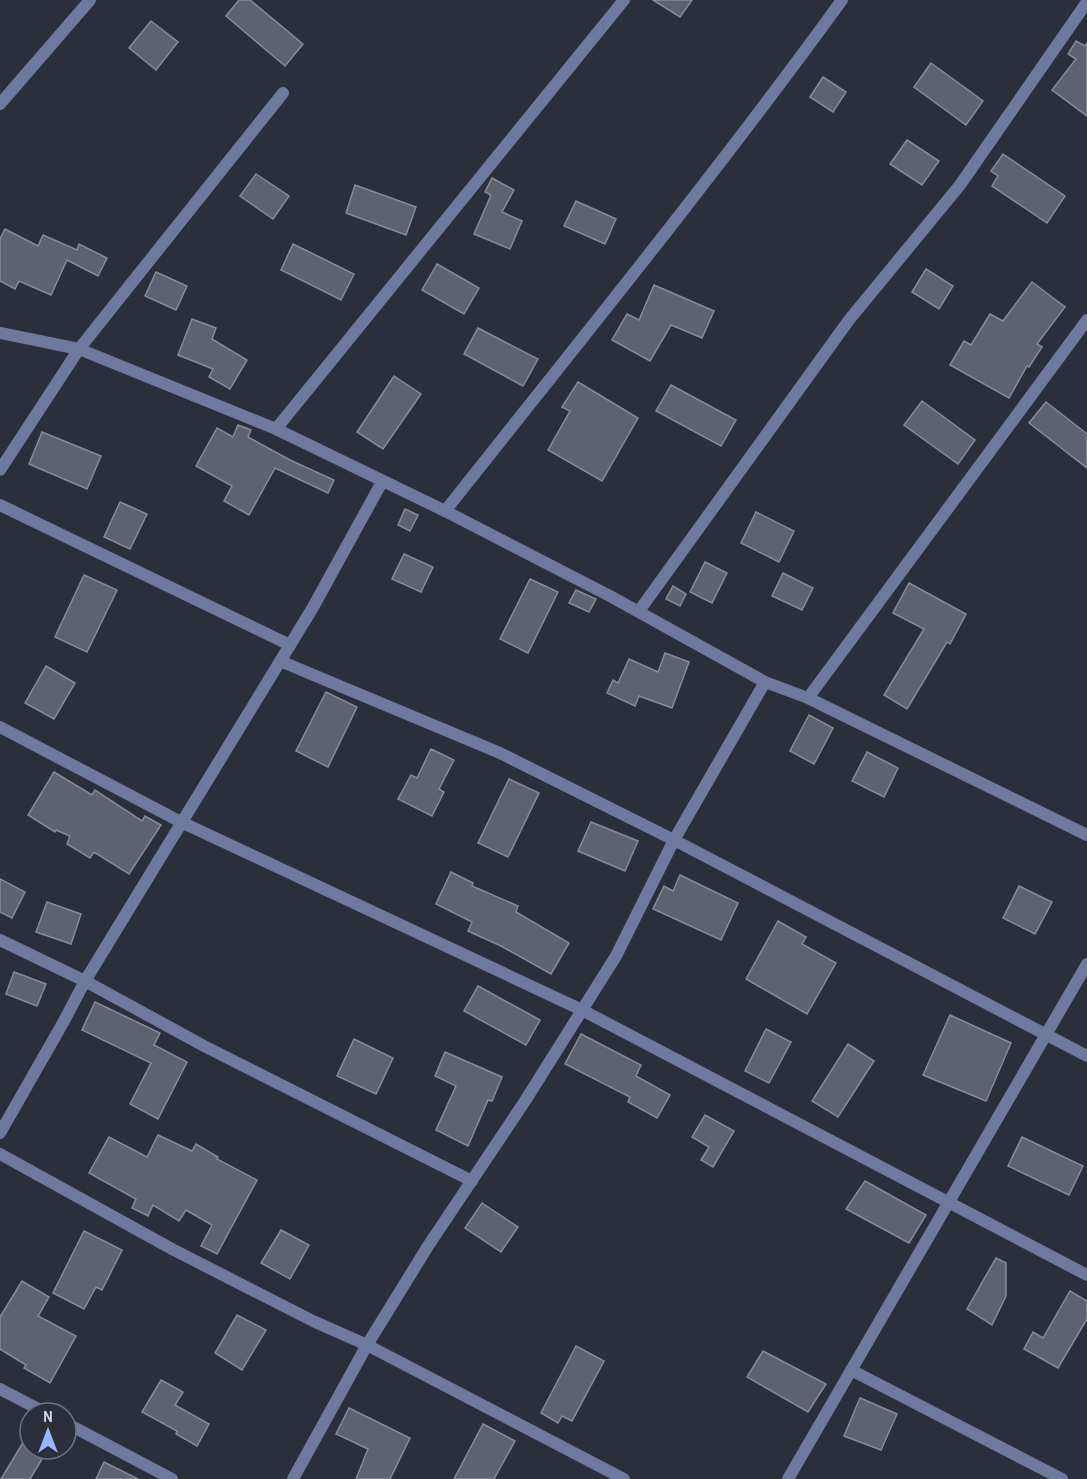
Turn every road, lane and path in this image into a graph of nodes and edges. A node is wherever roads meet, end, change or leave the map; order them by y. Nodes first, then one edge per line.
1 (90, 0) edge
2 (624, 0) edge
3 (842, 0) edge
4 (1087, 2) edge
5 (283, 93) dead end
6 (0, 104) edge
7 (1087, 320) edge
8 (0, 333) edge
9 (79, 349) junction
10 (276, 429) junction
11 (0, 471) edge
12 (382, 482) junction
13 (0, 506) edge
14 (445, 511) junction
15 (639, 611) junction
16 (290, 645) junction
17 (280, 661) junction
18 (765, 682) junction
19 (808, 698) junction
20 (0, 727) edge
21 (182, 822) junction
22 (1087, 835) edge
23 (674, 840) junction
24 (0, 940) edge
25 (1087, 964) edge
26 (85, 981) junction
27 (582, 1010) junction
28 (1046, 1034) junction
29 (1087, 1056) edge
30 (0, 1133) edge
31 (0, 1154) edge
32 (472, 1181) junction
33 (948, 1203) junction
34 (1087, 1275) edge
35 (367, 1345) junction
36 (851, 1370) junction
37 (0, 1389) edge
38 (23, 1401) edge
39 (78, 1429) edge
40 (172, 1479) edge
41 (293, 1479) edge
42 (624, 1479) edge
43 (788, 1479) edge
44 (1062, 1479) edge

1 - 6 street
2 - 10 street
3 - 14 street
4 - 15 street
5 - 9 street
7 - 19 street
8 - 9 street
9 - 10 street
9 - 11 street
10 - 12 street
12 - 14 street
12 - 16 street
13 - 16 street
14 - 15 street
15 - 18 street
16 - 17 street
17 - 21 street
17 - 23 street
18 - 19 street
18 - 23 street
19 - 22 street
20 - 21 street
21 - 26 street
21 - 27 street
23 - 27 street
23 - 28 street
24 - 26 street
25 - 28 street
26 - 30 street
26 - 32 street
27 - 32 street
27 - 33 street
28 - 29 street
28 - 33 street
31 - 35 street
32 - 35 street
33 - 34 street
33 - 36 street
35 - 41 street
35 - 42 street
36 - 43 street
36 - 44 street
37 - 38 street
39 - 40 street

